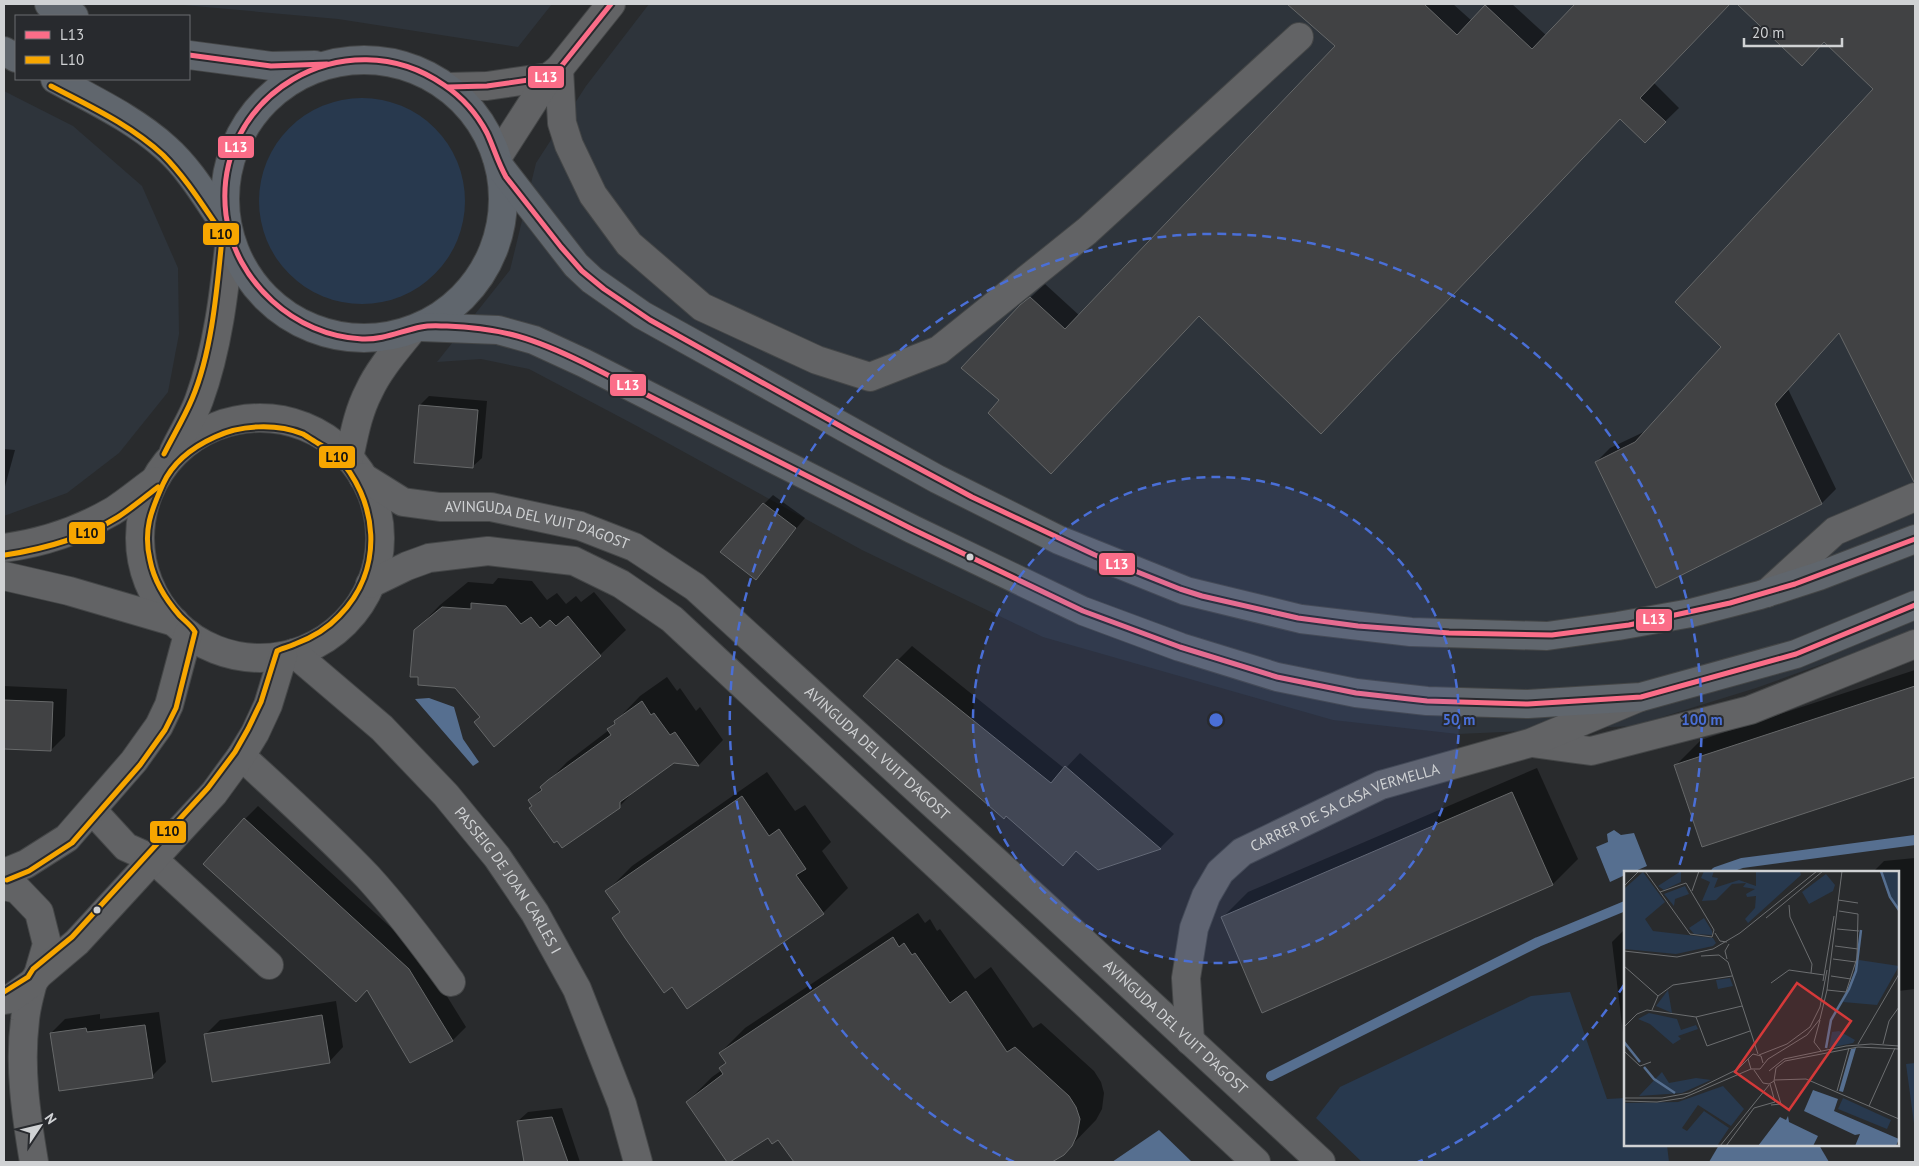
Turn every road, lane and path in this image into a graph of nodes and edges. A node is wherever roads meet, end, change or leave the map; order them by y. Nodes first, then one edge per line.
1 (49, 4) edge
2 (611, 4) edge
3 (72, 15) edge
4 (1299, 37) dead end
5 (4, 51) edge
6 (190, 55) edge
7 (15, 57) edge
8 (324, 64) junction
9 (554, 73) junction
10 (57, 80) edge
11 (448, 87) junction
12 (499, 162) junction
13 (229, 234) junction
14 (416, 329) junction
15 (171, 457) junction
16 (356, 467) junction
17 (154, 481) junction
18 (1915, 497) edge
19 (1915, 539) edge
20 (4, 548) edge
21 (4, 576) edge
22 (370, 584) junction
23 (1767, 593) junction
24 (1915, 606) edge
25 (182, 628) junction
26 (1915, 644) edge
27 (289, 654) junction
28 (1641, 697) junction
29 (1530, 742) junction
30 (241, 756) junction
31 (92, 810) junction
32 (153, 859) junction
33 (4, 873) edge
34 (4, 886) edge
35 (269, 965) dead end
36 (36, 978) junction
37 (451, 982) dead end
38 (4, 1000) edge
39 (1190, 1041) junction
40 (4, 1076) edge
41 (26, 1118) junction
42 (34, 1162) edge
43 (638, 1162) edge
44 (1256, 1162) edge
45 (1321, 1162) edge

1 - 3 main road
2 - 9 street
4 - 9 street
5 - 7 main road
6 - 8 main road
8 - 11 main road
8 - 13 main road
9 - 11 street
9 - 12 street
10 - 13 main road
11 - 12 main road
12 - 14 main road
12 - 23 main road
13 - 14 main road
13 - 15 street
14 - 16 street
14 - 28 main road
15 - 16 street
15 - 17 street
16 - 22 street
16 - 39 street, AVINGUDA DEL VUIT D'AGOST
17 - 20 street
17 - 25 street
18 - 23 street
19 - 23 main road
21 - 25 street
22 - 27 street
22 - 44 street, AVINGUDA DEL VUIT D'AGOST
24 - 28 main road
25 - 27 street
25 - 31 street
26 - 29 street
27 - 30 street
27 - 43 street, PASSEIG DE JOAN CARLES I
28 - 29 street, CARRER DE SA CASA VERMELLA
29 - 39 street, CARRER DE SA CASA VERMELLA
30 - 32 street
30 - 37 street
31 - 32 street
31 - 33 street
32 - 35 street
32 - 36 street
34 - 36 street
36 - 38 street
36 - 41 street
39 - 45 street, AVINGUDA DEL VUIT D'AGOST
40 - 41 street
41 - 42 street

